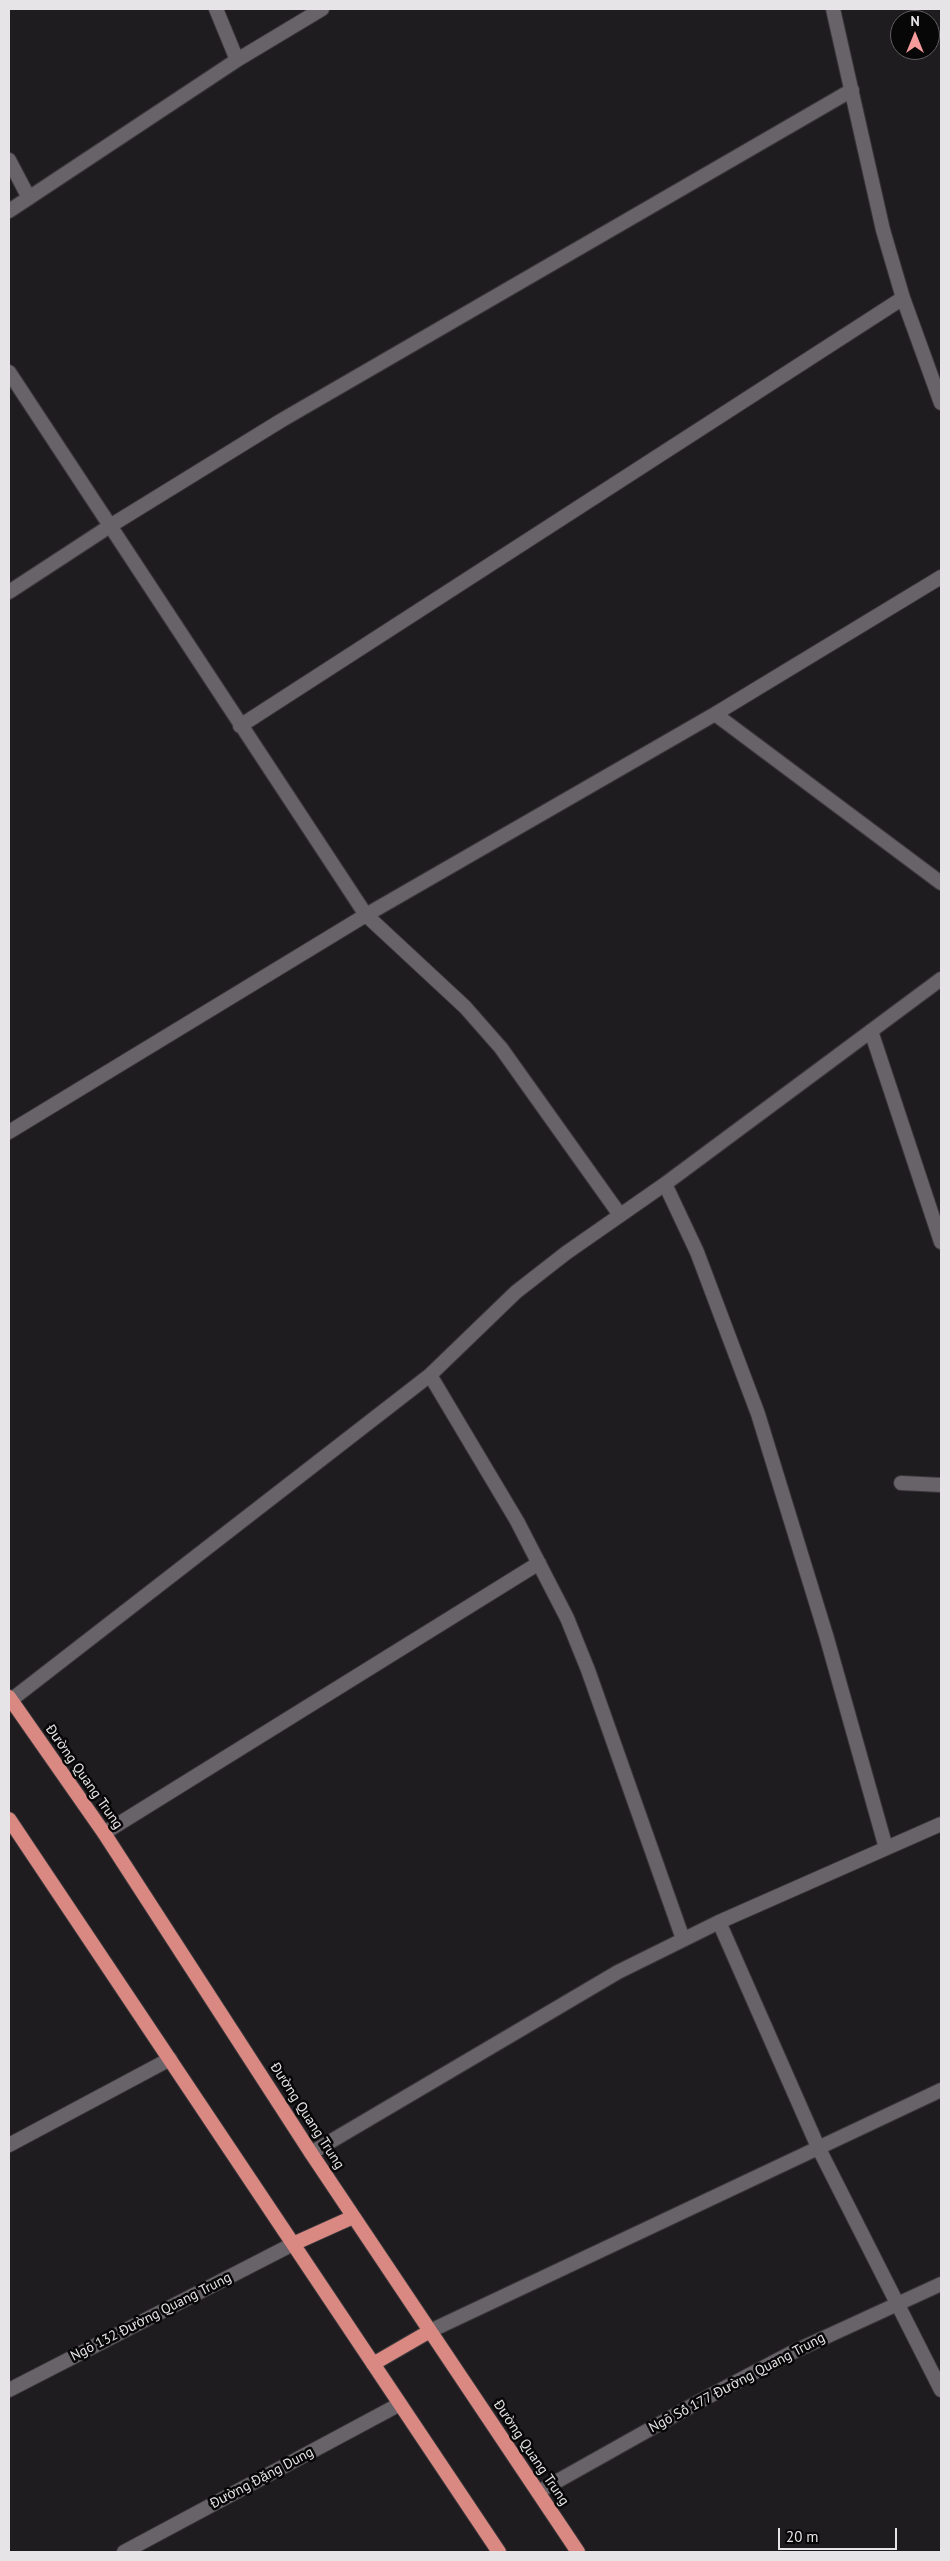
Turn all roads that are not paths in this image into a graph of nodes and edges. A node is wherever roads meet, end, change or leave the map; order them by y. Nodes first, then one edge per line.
1 (216, 9) edge
2 (322, 9) edge
3 (833, 9) edge
4 (237, 60) junction
5 (852, 90) junction
6 (9, 160) edge
7 (29, 198) junction
8 (9, 211) edge
9 (903, 298) junction
10 (9, 372) edge
11 (941, 403) edge
12 (110, 526) junction
13 (941, 577) edge
14 (9, 592) edge
15 (715, 714) junction
16 (240, 726) junction
17 (941, 883) edge
18 (366, 915) junction
19 (941, 980) edge
20 (871, 1031) junction
21 (9, 1132) edge
22 (665, 1184) junction
23 (620, 1215) junction
24 (941, 1242) edge
25 (430, 1375) junction
26 (901, 1483) dead end
27 (941, 1485) edge
28 (539, 1563) junction
29 (10, 1699) edge
30 (9, 1819) edge
31 (941, 1824) edge
32 (104, 1833) junction
33 (886, 1848) junction
34 (719, 1922) junction
35 (683, 1939) junction
36 (170, 2059) junction
37 (941, 2090) edge
38 (9, 2145) edge
39 (818, 2147) junction
40 (311, 2153) junction
41 (354, 2216) junction
42 (293, 2244) junction
43 (941, 2284) edge
44 (896, 2304) junction
45 (430, 2331) junction
46 (373, 2364) junction
47 (9, 2390) edge
48 (941, 2390) edge
49 (400, 2404) junction
50 (538, 2492) junction
51 (124, 2552) edge
52 (499, 2552) edge
53 (578, 2552) edge

1 - 4 street
2 - 4 street
3 - 5 street
4 - 7 street
5 - 9 street
5 - 12 street
6 - 7 street
7 - 8 street
9 - 11 street
9 - 16 street
10 - 12 street
12 - 14 street
12 - 16 street
13 - 15 street
15 - 17 street
15 - 18 street
16 - 18 street
18 - 21 street
18 - 23 street
19 - 20 street
20 - 22 street
20 - 24 street
22 - 23 street
22 - 33 street
23 - 25 street
25 - 28 street
25 - 29 street
26 - 27 street
28 - 32 street
28 - 35 street
29 - 32 highway, Đường Quang Trung
30 - 36 highway
31 - 33 street
32 - 40 highway, Đường Quang Trung
33 - 34 street
34 - 35 street
34 - 39 street
35 - 40 street
36 - 38 street
36 - 42 highway
37 - 39 street
39 - 44 street
39 - 45 street
40 - 41 highway, Đường Quang Trung
41 - 42 highway
41 - 45 highway, Đường Quang Trung
42 - 46 highway
42 - 47 street, Ngõ 132 Đường Quang Trung
43 - 44 street, Ngõ Số 177 Đường Quang Trung
44 - 48 street
44 - 50 street, Ngõ Số 177 Đường Quang Trung
45 - 46 highway
45 - 50 highway, Đường Quang Trung
46 - 49 highway
49 - 51 street, Đường Đặng Dung
49 - 52 highway
50 - 53 highway, Đường Quang Trung

